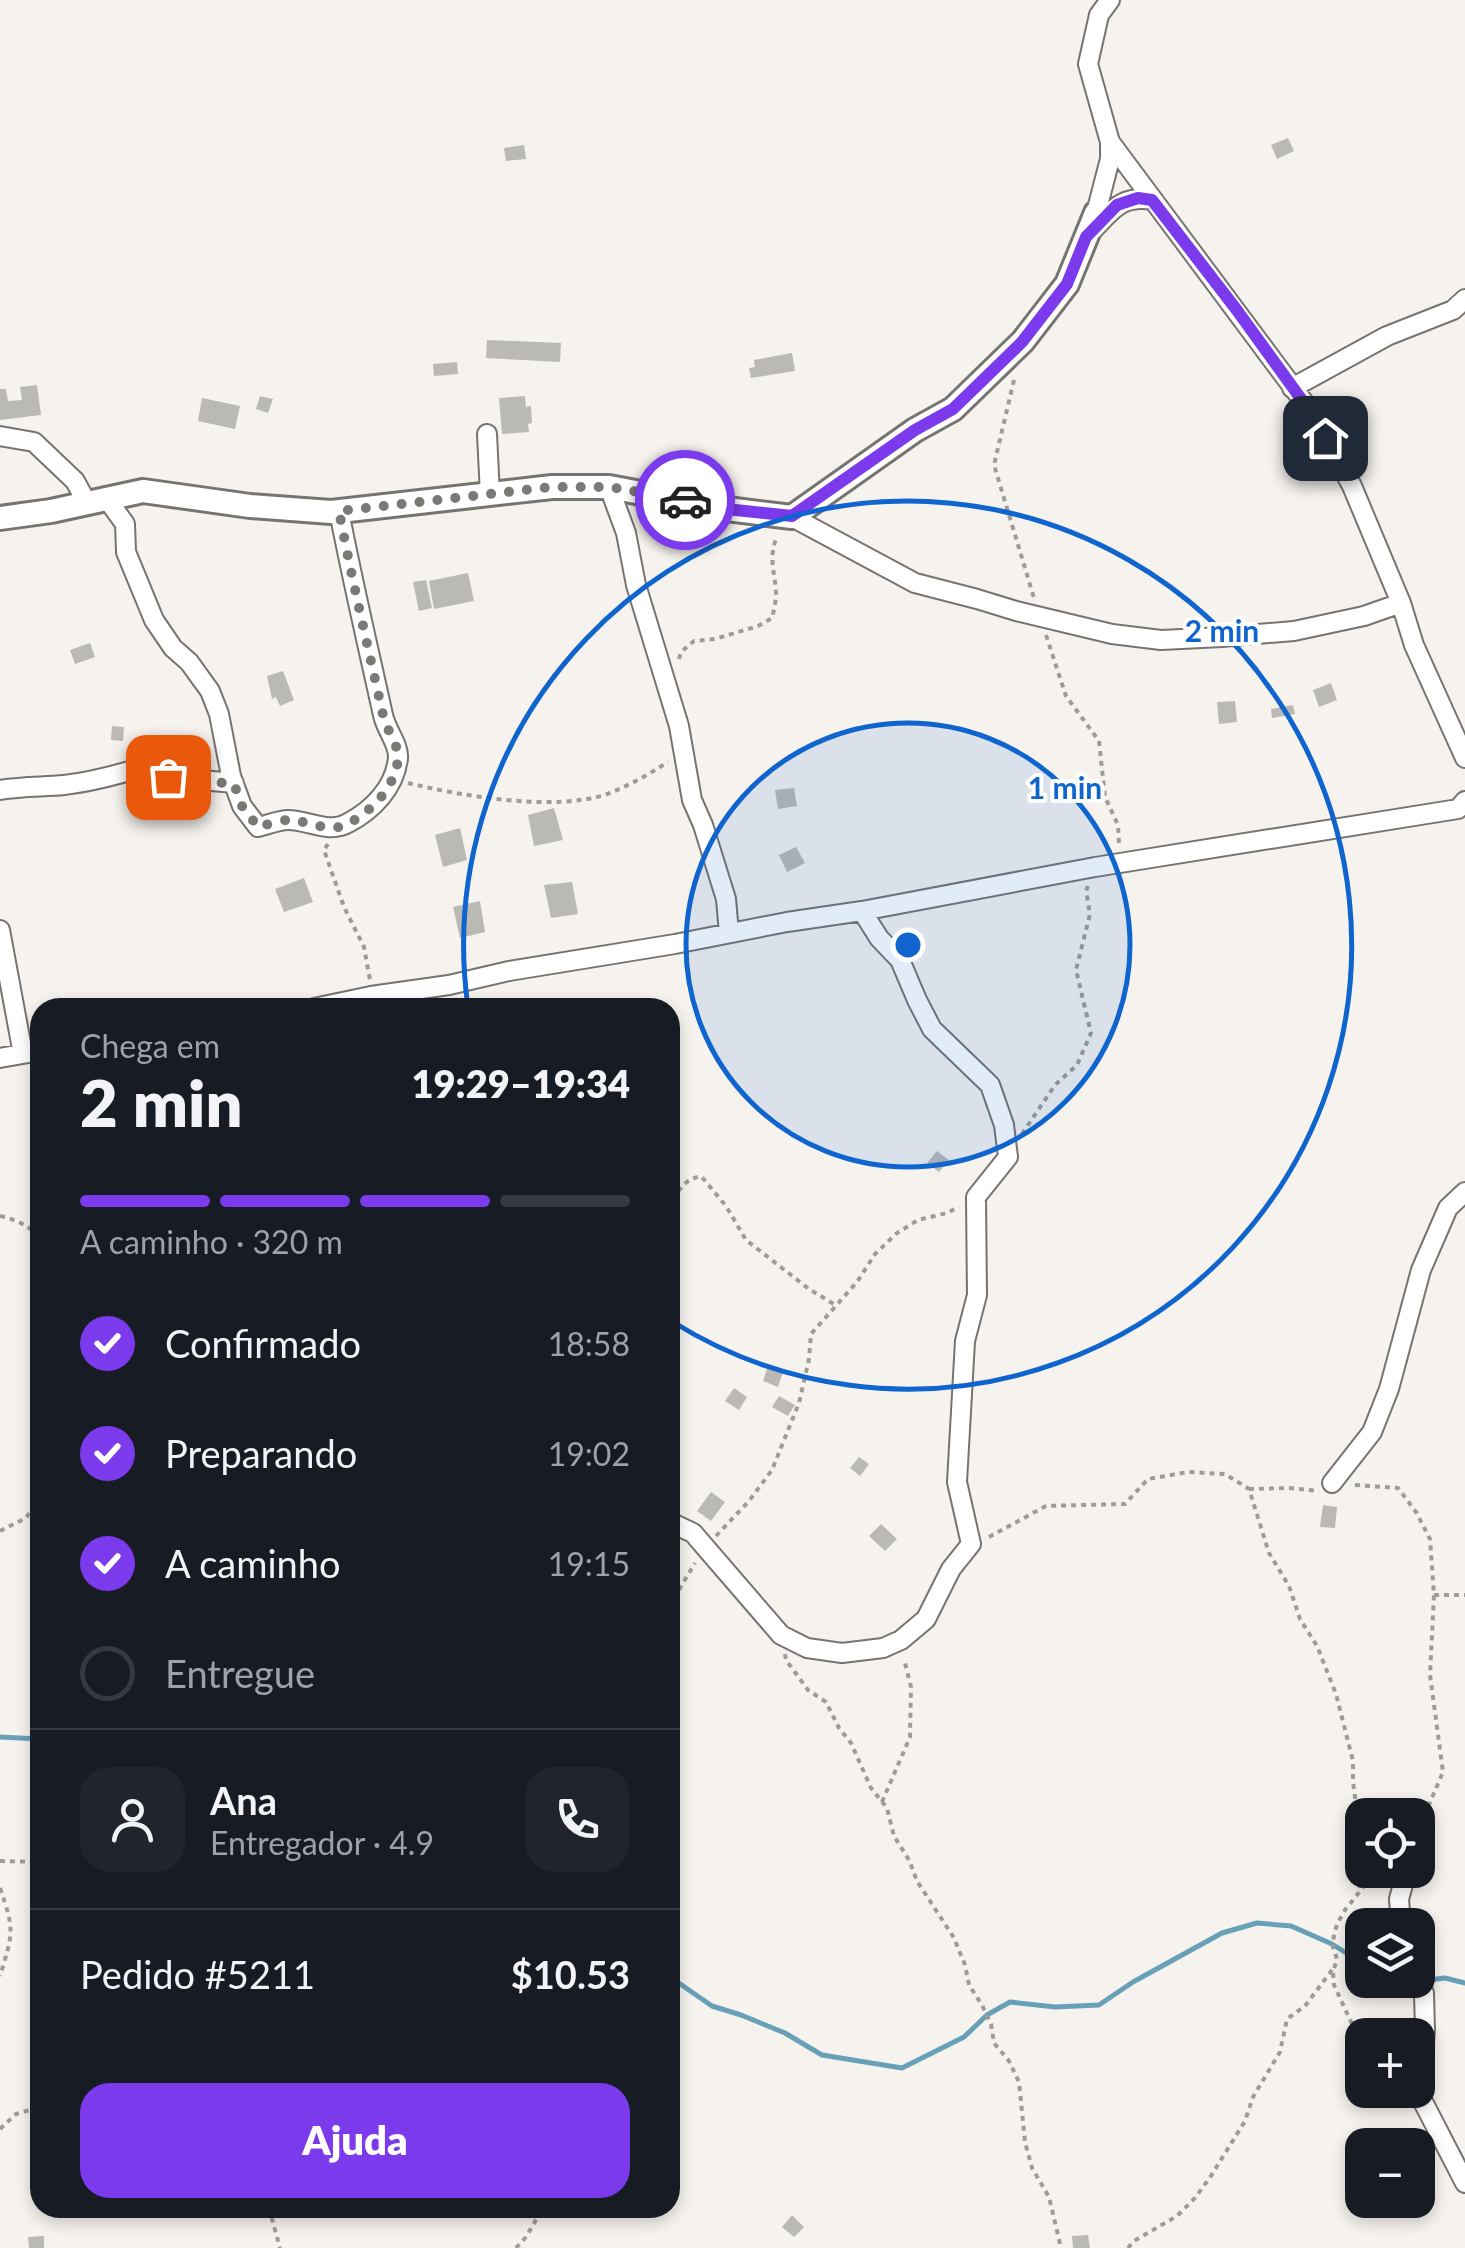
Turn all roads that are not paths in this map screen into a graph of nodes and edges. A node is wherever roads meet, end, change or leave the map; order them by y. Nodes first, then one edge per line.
1 (1110, 0) edge
2 (1110, 142) junction
3 (1152, 200) junction
4 (1096, 213) joint
5 (1086, 237) junction
6 (1465, 299) edge
7 (1292, 388) junction
8 (487, 434) dead end
9 (0, 436) edge
10 (609, 487) junction
11 (490, 495) junction
12 (97, 501) junction
13 (339, 511) junction
14 (792, 516) junction
15 (0, 518) edge
16 (1401, 602) junction
17 (1465, 758) edge
18 (234, 784) junction
19 (0, 790) edge
20 (1465, 802) edge
21 (862, 911) junction
22 (0, 930) edge
23 (730, 933) junction
24 (384, 998) edge
25 (30, 1048) edge
26 (30, 1052) edge
27 (0, 1058) edge
28 (1465, 1192) edge
29 (1332, 1484) road end
30 (680, 1527) edge
31 (1424, 1998) edge
32 (1465, 2182) edge

1 - 2 street
2 - 3 street
2 - 4 street
3 - 5 street
3 - 7 street
4 - 5 street
5 - 14 street
6 - 7 street
7 - 16 street
8 - 11 street
9 - 12 street
10 - 11 street
10 - 14 street
10 - 23 street
11 - 13 street
12 - 13 street
12 - 15 street
12 - 18 street
13 - 18 street
14 - 16 street
16 - 17 street
18 - 19 street
20 - 21 street
21 - 23 street
21 - 30 street
22 - 25 street
23 - 24 street
26 - 27 street
28 - 29 street
31 - 32 street

